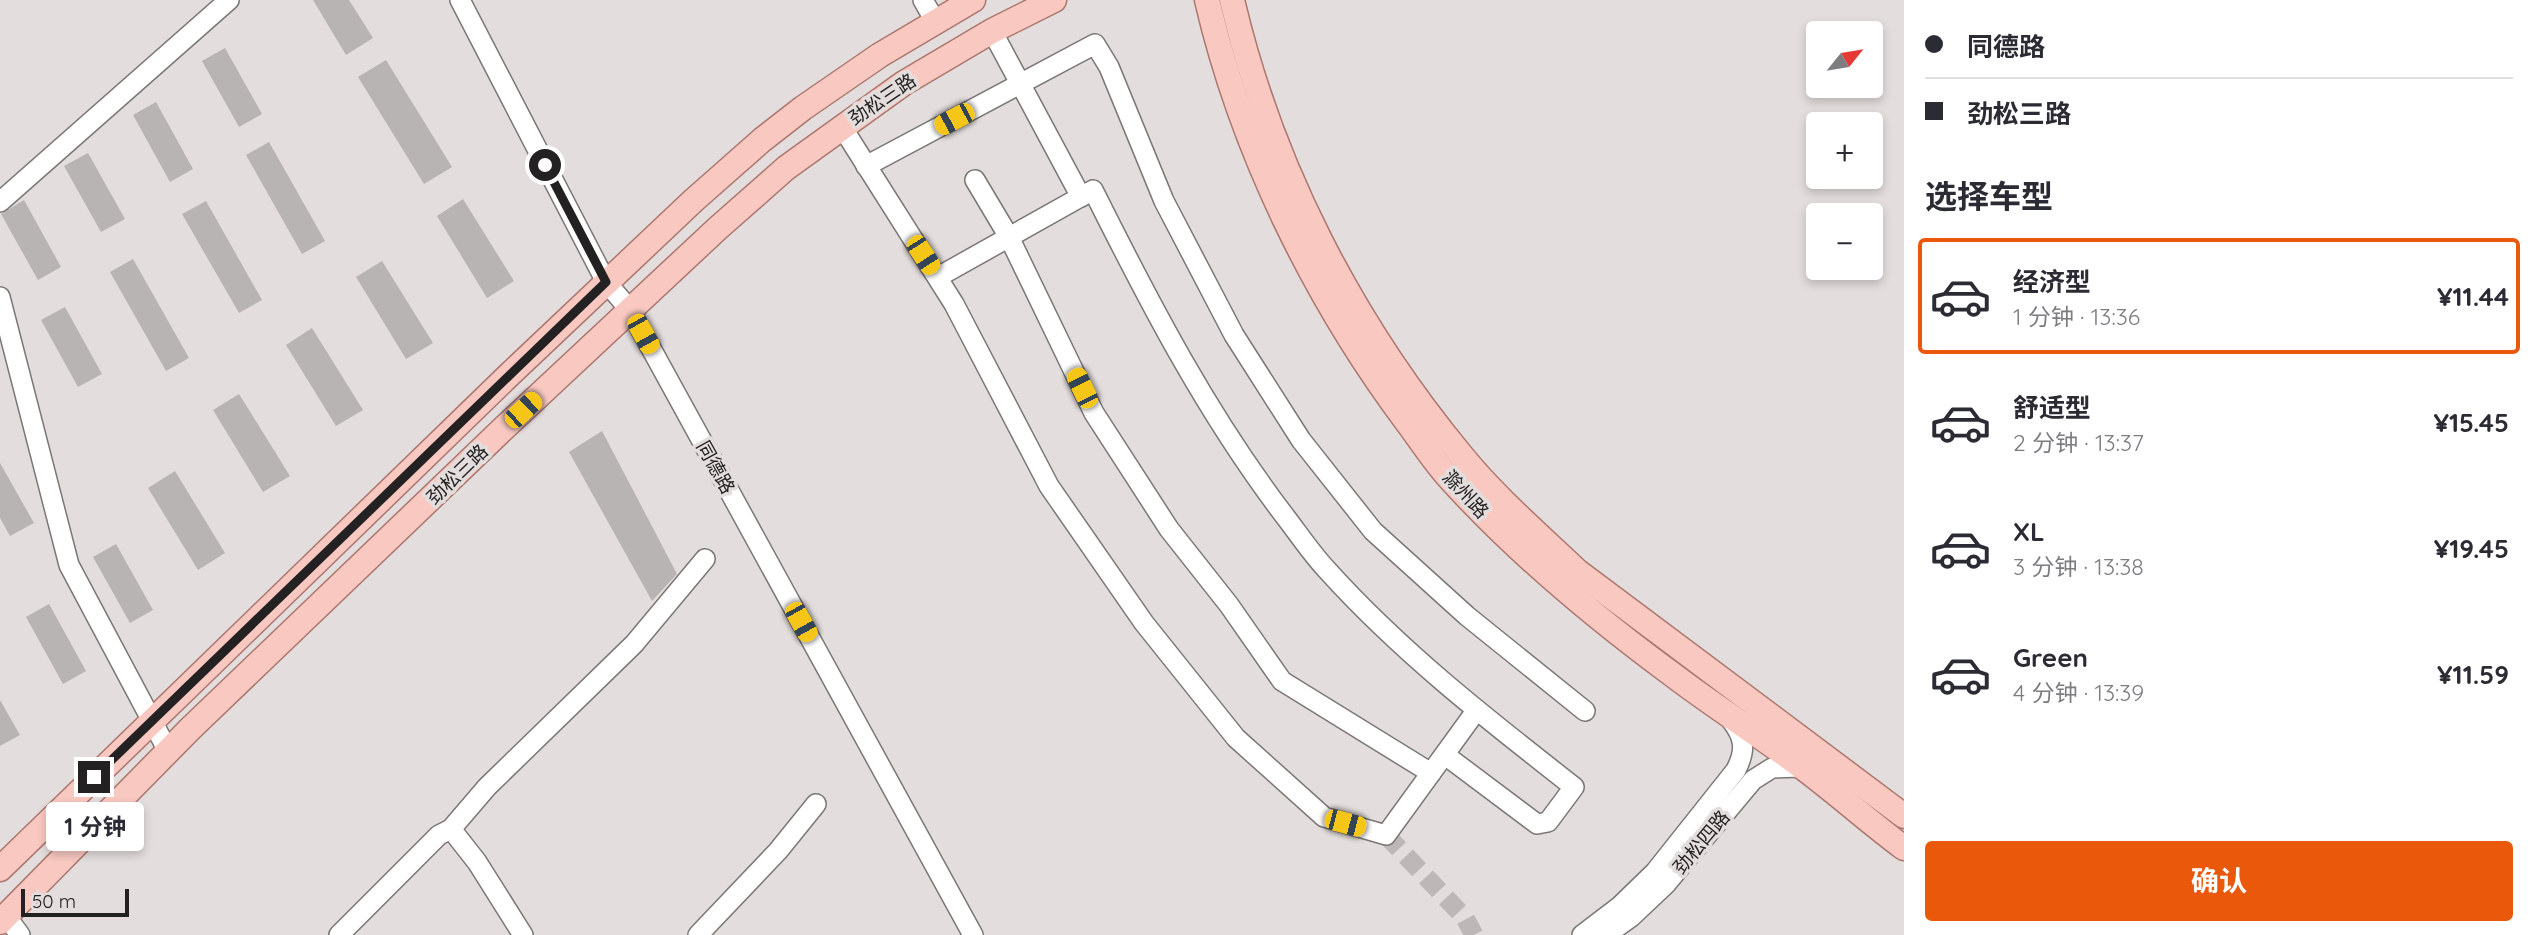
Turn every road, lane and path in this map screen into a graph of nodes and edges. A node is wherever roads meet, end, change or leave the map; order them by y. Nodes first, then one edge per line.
1 (229, 0) edge
2 (460, 0) edge
3 (974, 0) edge
4 (1054, 0) edge
5 (1190, 0) edge
6 (1232, 0) edge
7 (1209, 10) edge
8 (929, 11) edge
9 (992, 31) junction
10 (1021, 84) junction
11 (842, 127) junction
12 (866, 166) junction
13 (975, 180) dead end
14 (1081, 197) junction
15 (0, 202) edge
16 (1009, 237) junction
17 (938, 277) junction
18 (606, 282) junction
19 (0, 298) edge
20 (630, 310) junction
21 (705, 559) dead end
22 (1476, 711) junction
23 (1585, 711) dead end
24 (1726, 713) junction
25 (152, 722) junction
26 (168, 751) junction
27 (1445, 755) junction
28 (1802, 767) junction
29 (1431, 773) junction
30 (1744, 775) junction
31 (816, 804) dead end
32 (1904, 816) edge
33 (451, 829) junction
34 (1901, 847) edge
35 (0, 869) edge
36 (9, 924) edge
37 (339, 935) edge
38 (523, 935) edge
39 (698, 935) edge
40 (973, 935) edge
41 (1582, 935) edge
42 (1606, 935) edge

1 - 15 street
2 - 18 street, 同德路
3 - 8 main road, 劲松三路
4 - 9 main road, 劲松三路
5 - 7 main road
6 - 32 main road, 滁州路
7 - 24 main road, 滁州路
8 - 18 main road, 劲松三路
9 - 10 street
9 - 11 main road, 劲松三路
10 - 12 street
10 - 14 street
10 - 23 street
11 - 12 street
11 - 20 main road, 劲松三路
12 - 17 street
13 - 16 street
14 - 16 street
14 - 22 street
16 - 17 street
16 - 29 street
17 - 29 street
18 - 20 street, 同德路
18 - 25 main road, 劲松三路
19 - 25 street
20 - 26 main road, 劲松三路
20 - 40 street, 同德路
21 - 33 street
22 - 27 street
22 - 27 street
24 - 28 main road, 滁州路
24 - 30 street
25 - 26 street
25 - 35 main road, 劲松三路
26 - 36 main road, 劲松三路
27 - 29 street
28 - 30 street, 劲松四路
28 - 34 main road, 滁州路
30 - 41 street
30 - 42 street, 劲松四路
31 - 39 street
33 - 37 street
33 - 38 street

